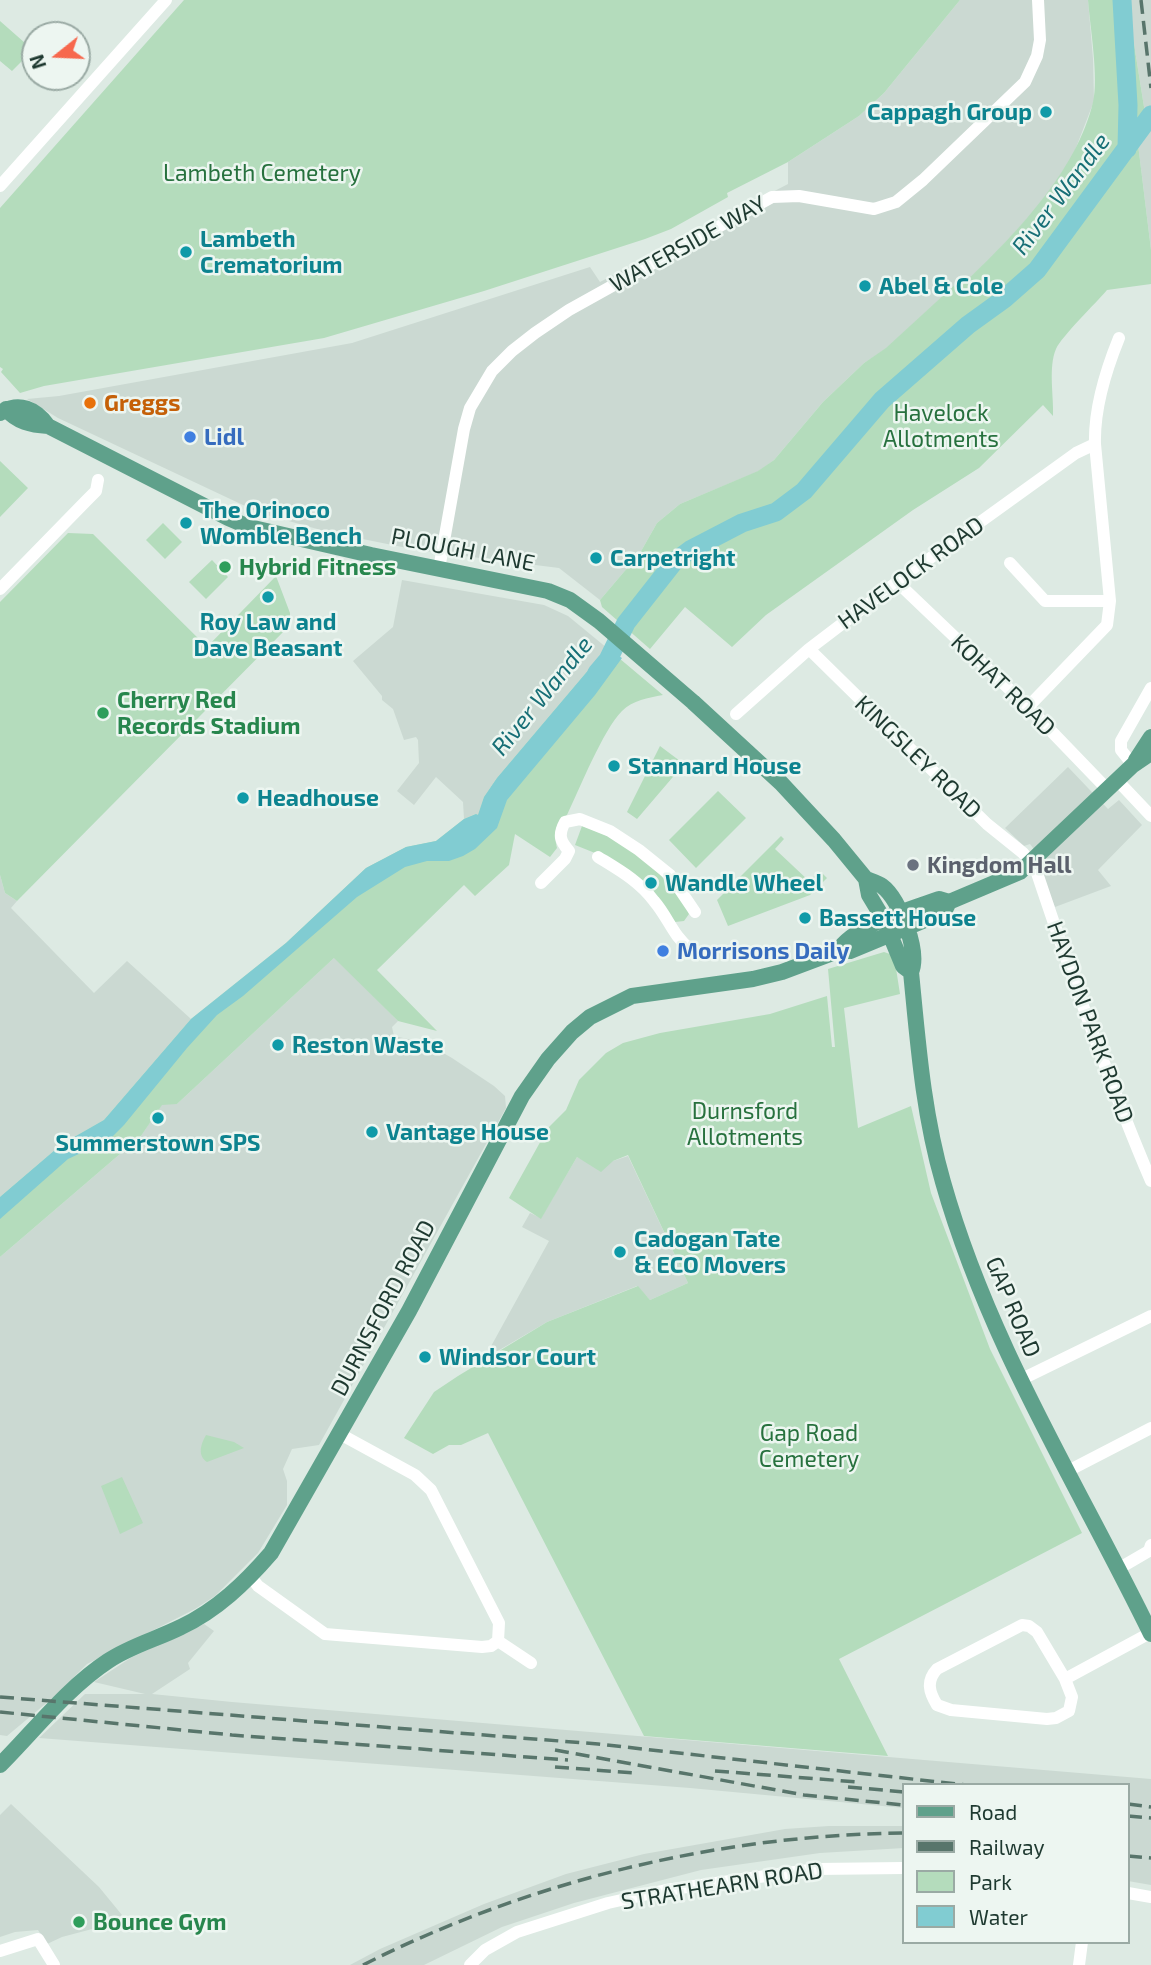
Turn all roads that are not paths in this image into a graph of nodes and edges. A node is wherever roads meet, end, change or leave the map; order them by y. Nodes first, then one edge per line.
1 (166, 0) edge
2 (1038, 0) edge
3 (0, 186) edge
4 (1119, 338) dead end
5 (2, 407) edge
6 (1095, 444) junction
7 (98, 480) dead end
8 (1010, 563) dead end
9 (439, 569) junction
10 (897, 582) junction
11 (0, 589) edge
12 (1110, 601) junction
13 (809, 649) junction
14 (1151, 688) edge
15 (1028, 707) junction
16 (736, 714) dead end
17 (1151, 737) edge
18 (1151, 753) edge
19 (1133, 765) junction
20 (1112, 785) junction
21 (1151, 816) edge
22 (598, 857) dead end
23 (1030, 862) junction
24 (866, 879) junction
25 (541, 883) dead end
26 (695, 912) dead end
27 (904, 921) junction
28 (888, 928) junction
29 (690, 949) dead end
30 (911, 972) junction
31 (1151, 1181) edge
32 (1151, 1316) edge
33 (1020, 1380) junction
34 (1151, 1428) edge
35 (340, 1434) junction
36 (1066, 1472) junction
37 (1151, 1545) edge
38 (1118, 1569) junction
39 (251, 1577) junction
40 (1150, 1630) edge
41 (498, 1641) junction
42 (531, 1663) dead end
43 (1065, 1679) junction
44 (0, 1765) edge
45 (902, 1868) edge
46 (1130, 1893) edge
47 (1151, 1897) edge
48 (1082, 1944) edge
49 (0, 1951) edge
50 (54, 1965) edge
51 (470, 1965) edge
52 (1079, 1965) edge

1 - 3 street
2 - 9 street, WATERSIDE WAY
4 - 6 street
5 - 9 main road, PLOUGH LANE
6 - 10 street, HAVELOCK ROAD
6 - 12 street
7 - 11 street
8 - 12 street
9 - 24 main road, PLOUGH LANE
10 - 13 street, HAVELOCK ROAD
10 - 15 street, KOHAT ROAD
12 - 15 street
13 - 16 street, HAVELOCK ROAD
13 - 23 street, KINGSLEY ROAD
14 - 19 street
15 - 20 street, KOHAT ROAD
17 - 19 main road
18 - 19 main road
19 - 20 main road, DURNSFORD ROAD
20 - 21 street, KOHAT ROAD
20 - 23 main road, DURNSFORD ROAD
22 - 29 street
23 - 27 main road, DURNSFORD ROAD
23 - 31 street, HAYDON PARK ROAD
24 - 27 main road, PLOUGH LANE
24 - 28 main road, PLOUGH LANE
25 - 26 street
27 - 28 main road, DURNSFORD ROAD
27 - 30 main road, GAP ROAD
28 - 30 main road, GAP ROAD
28 - 35 main road, DURNSFORD ROAD
30 - 33 main road, GAP ROAD
32 - 33 street
33 - 36 main road, GAP ROAD
34 - 36 street
35 - 39 main road, DURNSFORD ROAD
35 - 41 street
36 - 38 main road, GAP ROAD
37 - 38 street
38 - 40 main road, GAP ROAD
39 - 41 street
39 - 44 main road, DURNSFORD ROAD
40 - 43 street
41 - 42 street
43 - 43 street
45 - 51 street, STRATHEARN ROAD
46 - 47 street
48 - 52 street
49 - 50 street

